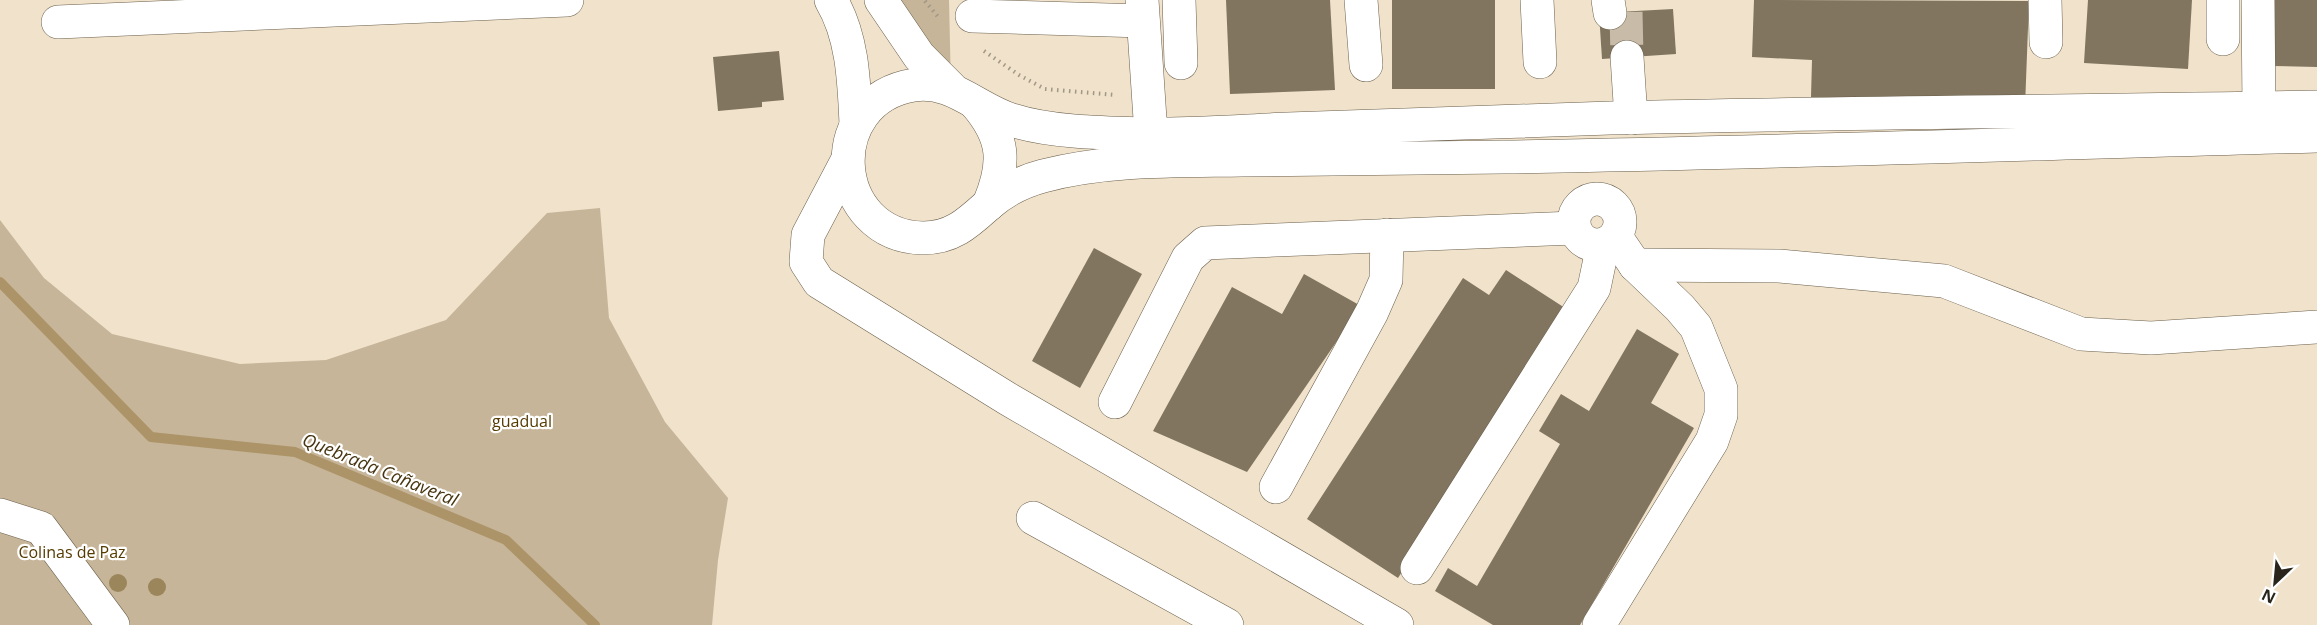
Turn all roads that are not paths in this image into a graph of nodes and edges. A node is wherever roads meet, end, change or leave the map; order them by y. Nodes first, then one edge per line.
1 (567, 0) edge
2 (831, 0) edge
3 (881, 0) edge
4 (1179, 0) edge
5 (1361, 0) edge
6 (1537, 0) edge
7 (2045, 0) edge
8 (2223, 0) edge
9 (2258, 0) edge
10 (1142, 11) edge
11 (960, 20) road end
12 (58, 22) dead end
13 (2223, 39) dead end
14 (2046, 42) dead end
15 (1619, 58) tunnel mouth
16 (1539, 62) dead end
17 (1181, 63) dead end
18 (1366, 65) dead end
19 (963, 95) junction
20 (2317, 107) edge
21 (2259, 108) junction
22 (1619, 118) junction
23 (856, 124) junction
24 (1151, 134) junction
25 (2317, 136) edge
26 (1592, 156) junction
27 (847, 161) junction
28 (1596, 199) junction
29 (989, 204) junction
30 (1574, 228) junction
31 (1387, 235) junction
32 (1610, 241) junction
33 (1635, 264) junction
34 (2317, 327) edge
35 (1115, 402) dead end
36 (1276, 487) dead end
37 (0, 515) edge
38 (1033, 518) dead end
39 (1417, 568) dead end
40 (1353, 614) edge
41 (113, 625) edge
42 (1227, 625) edge
43 (1396, 625) edge
44 (1599, 625) edge

1 - 12 street
2 - 23 street
3 - 19 street
4 - 17 street
5 - 18 street
6 - 16 street
7 - 14 street
8 - 13 street
9 - 21 street
10 - 11 street
10 - 24 street
15 - 22 street
19 - 23 street
19 - 24 street
19 - 29 street
20 - 21 street
21 - 22 street
22 - 24 street
23 - 27 street
25 - 26 street
26 - 28 street
26 - 29 street
27 - 29 street
27 - 40 street
28 - 30 street
28 - 32 street
30 - 31 street
30 - 32 street
31 - 35 street
31 - 36 street
32 - 33 street
32 - 39 street
33 - 34 street
33 - 44 street
37 - 41 street
38 - 42 street
40 - 43 street

